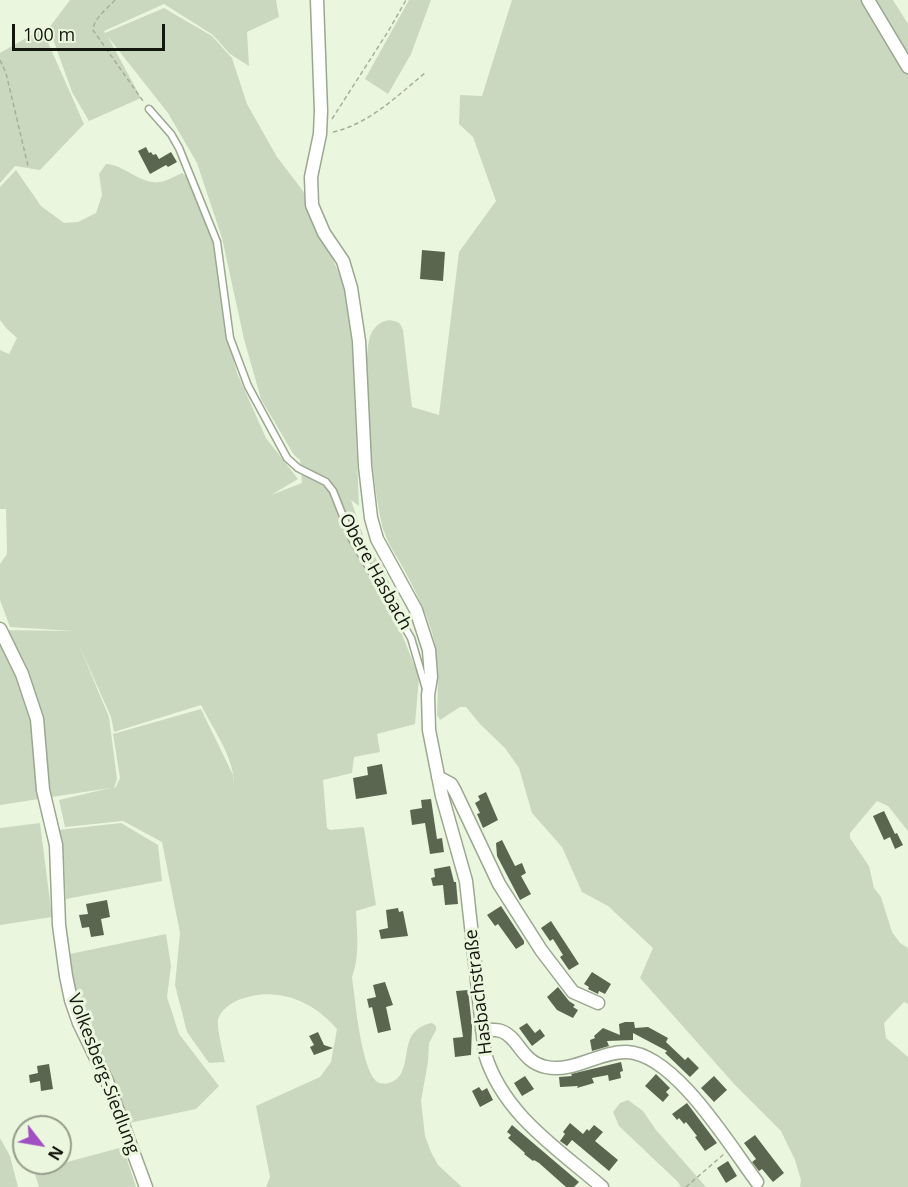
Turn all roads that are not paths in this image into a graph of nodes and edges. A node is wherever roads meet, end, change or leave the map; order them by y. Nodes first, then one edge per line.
1 (317, 0) edge
2 (868, 0) edge
3 (908, 67) edge
4 (149, 109) road end
5 (0, 630) edge
6 (428, 695) junction
7 (438, 777) junction
8 (598, 1003) dead end
9 (483, 1030) junction
10 (757, 1182) dead end
11 (146, 1187) edge
12 (602, 1187) edge

1 - 6 street, Hasbachstraße
2 - 3 street
4 - 6 lane, Obere Hasbach
5 - 11 street, Volkesberg-Siedlung
6 - 7 street, Hasbachstraße
7 - 8 street
7 - 9 street, Hasbachstraße
9 - 10 street
9 - 12 street, Hasbachstraße

